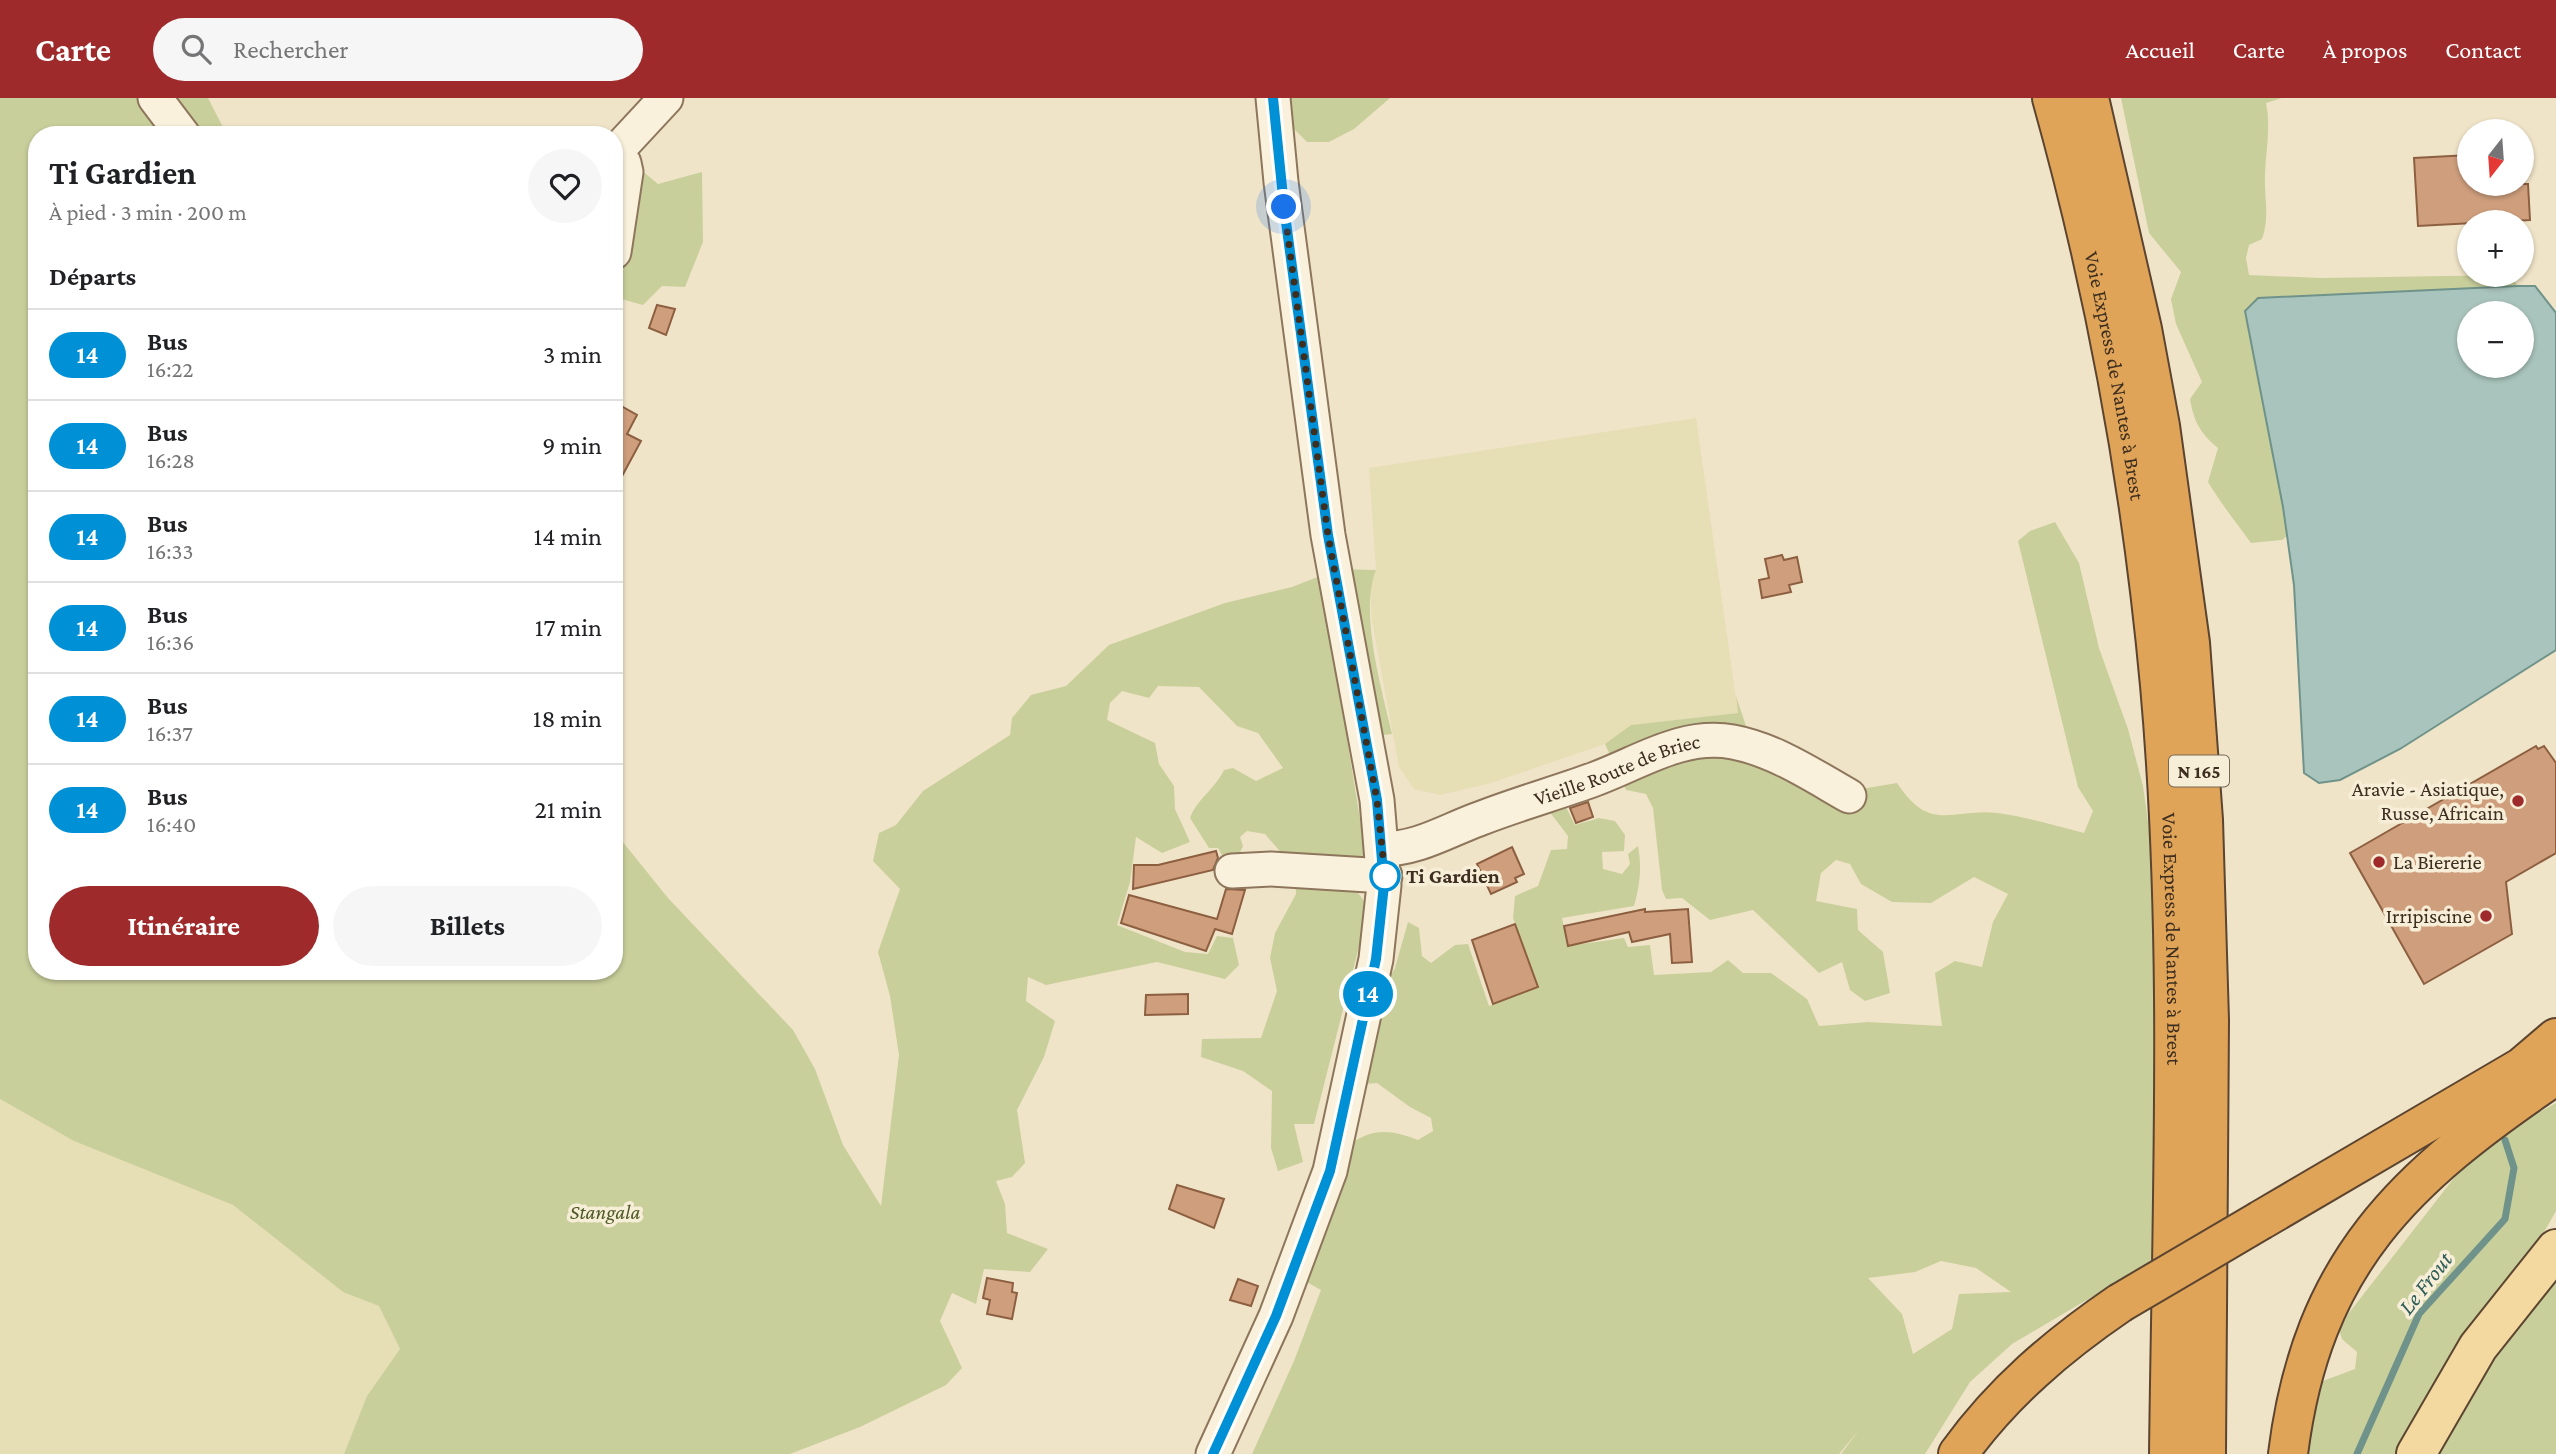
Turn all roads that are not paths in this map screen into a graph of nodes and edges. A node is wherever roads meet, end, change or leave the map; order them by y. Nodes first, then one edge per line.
1 (155, 98) edge
2 (666, 98) edge
3 (1273, 98) edge
4 (2052, 98) edge
5 (2089, 98) edge
6 (176, 126) edge
7 (623, 144) edge
8 (623, 162) edge
9 (623, 192) edge
10 (1849, 796) dead end
11 (1384, 862) junction
12 (1232, 871) dead end
13 (2556, 1038) edge
14 (2556, 1074) edge
15 (2556, 1248) edge
16 (1213, 1454) edge
17 (1958, 1454) edge
18 (2169, 1454) edge
19 (2206, 1454) edge
20 (2288, 1454) edge
21 (2416, 1454) edge

1 - 6 street
2 - 7 street
3 - 11 street
4 - 18 highway, Voie Express de Nantes à Brest / N 165
5 - 19 highway, Voie Express de Nantes à Brest / N 165
8 - 9 street
10 - 11 street, Vieille Route de Briec
11 - 12 street, Vieille Route de Briec
11 - 16 street
13 - 17 highway, bridge
14 - 20 highway
15 - 21 main road

